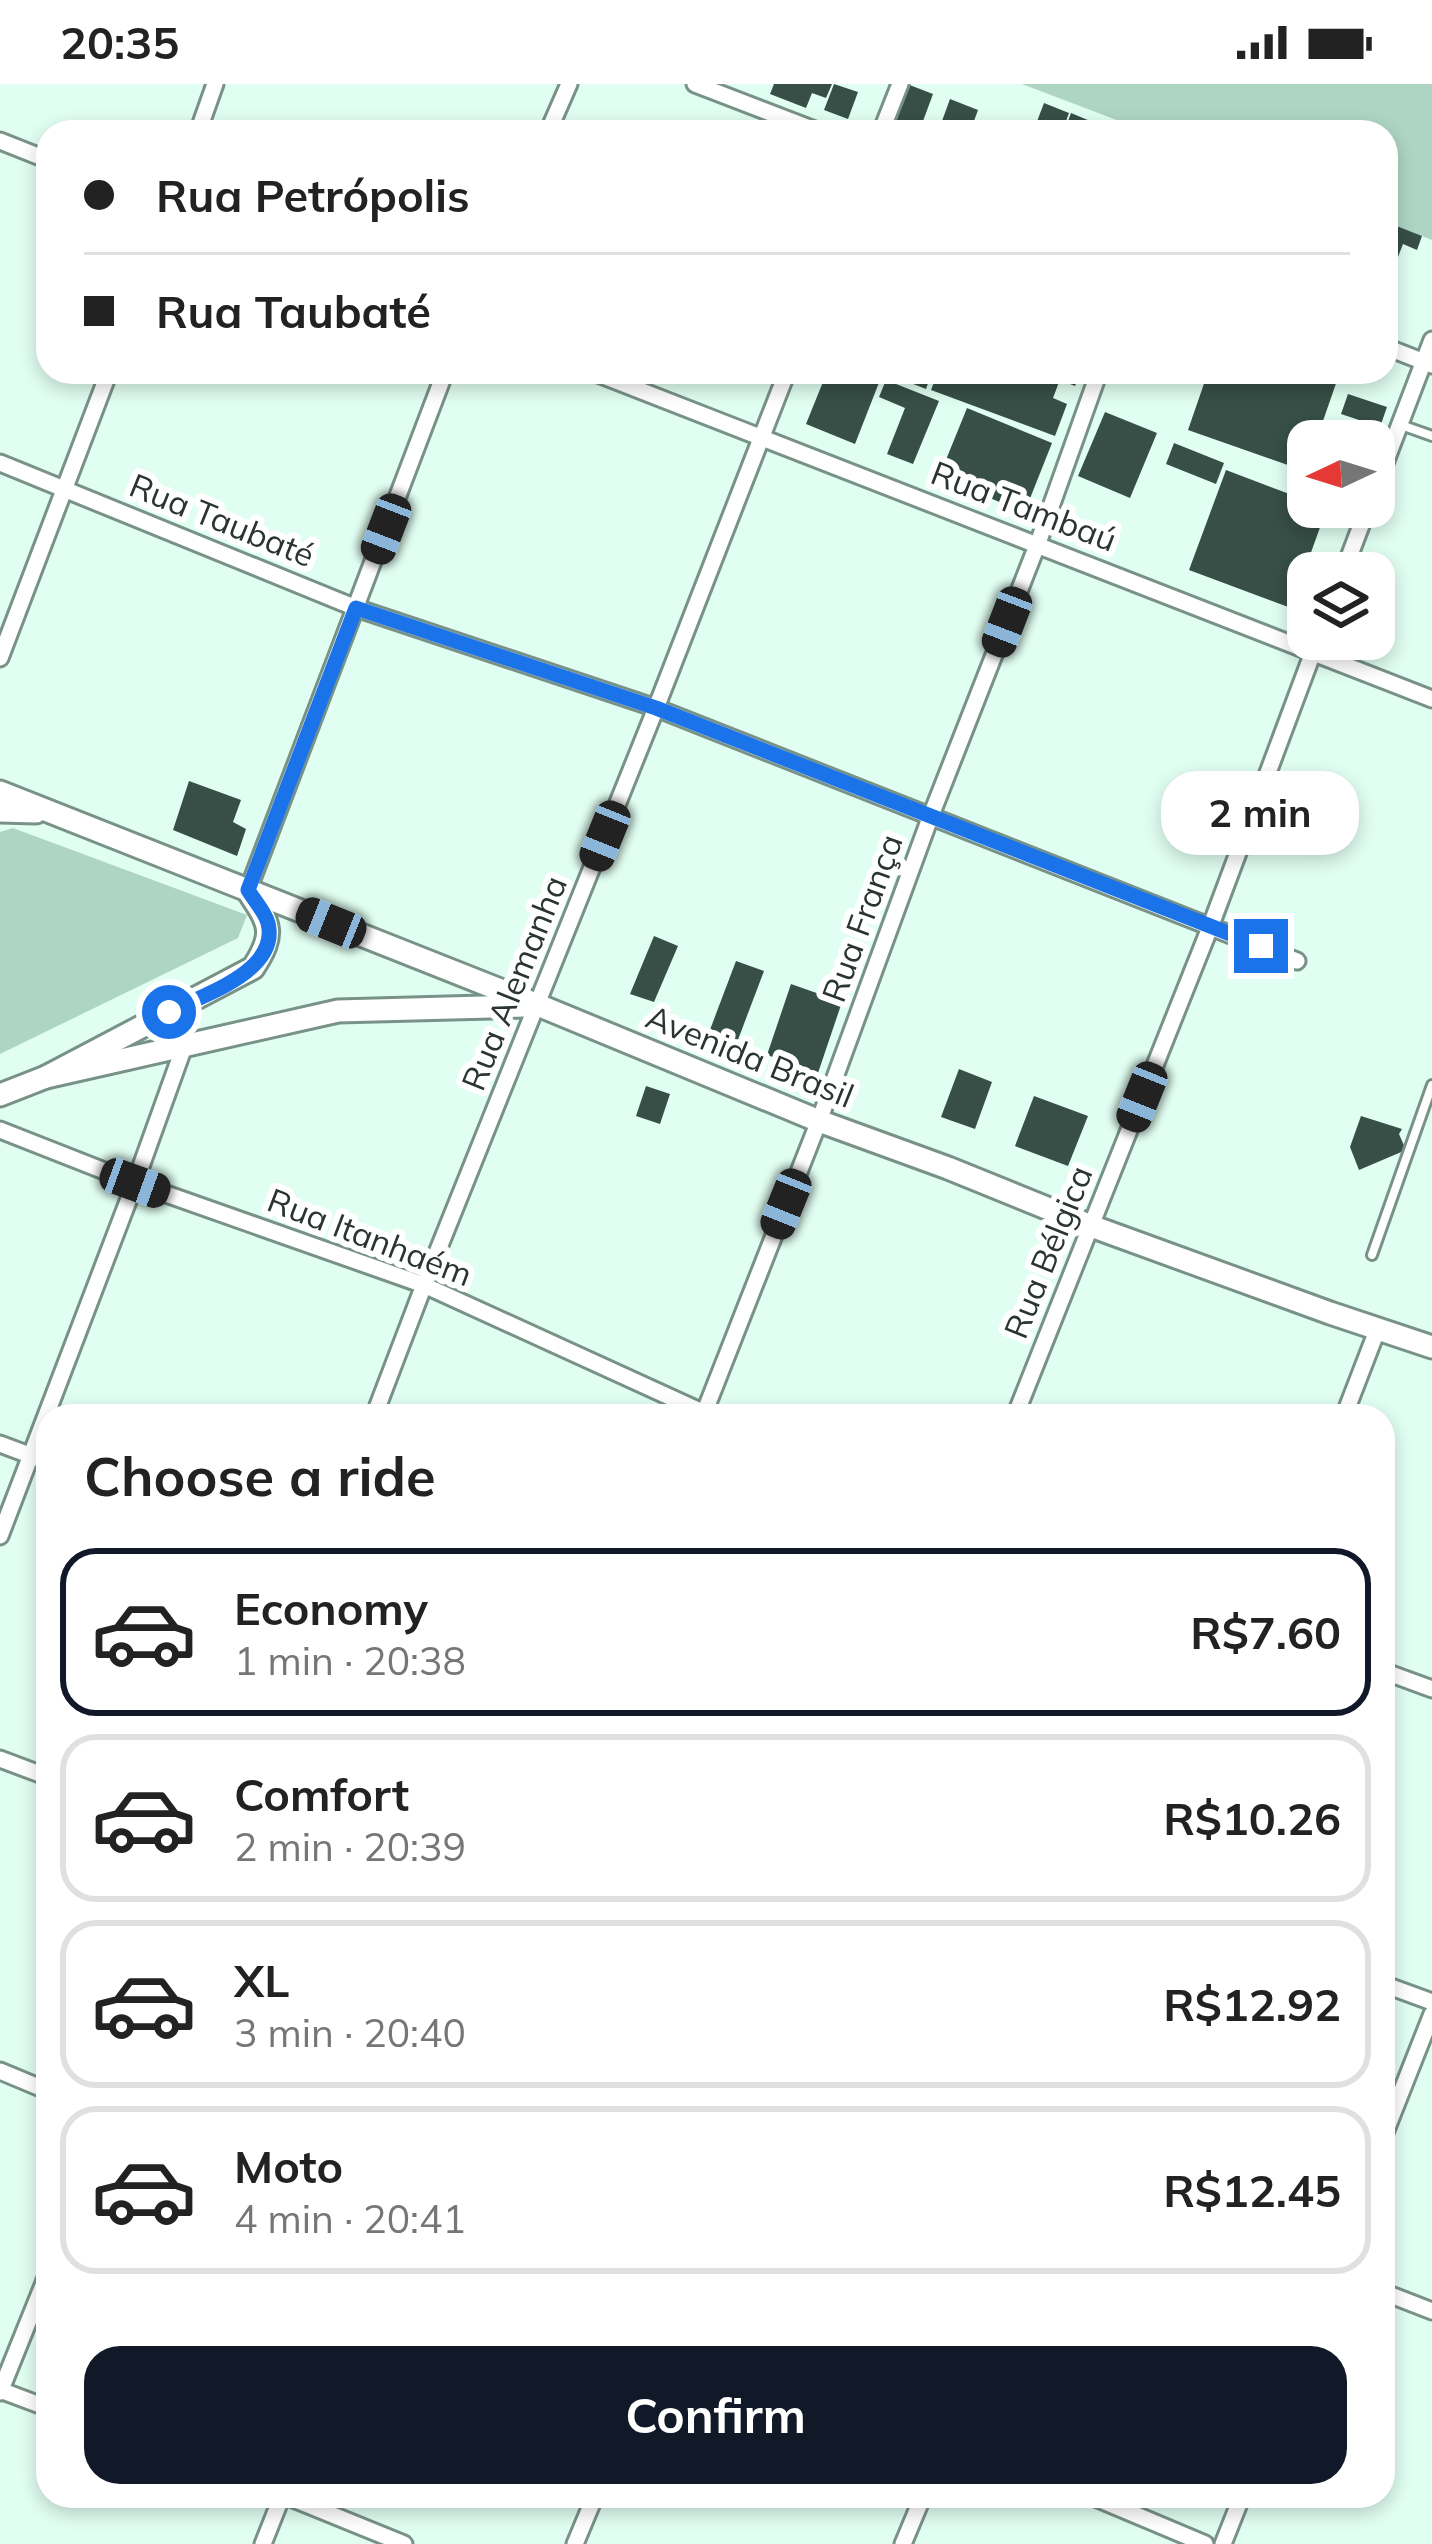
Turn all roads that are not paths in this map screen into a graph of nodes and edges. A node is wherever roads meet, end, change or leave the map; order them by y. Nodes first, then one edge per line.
1 (215, 84) edge
2 (569, 84) edge
3 (694, 84) edge
4 (900, 84) edge
5 (202, 120) edge
6 (553, 120) edge
7 (788, 120) edge
8 (885, 120) edge
9 (0, 141) edge
10 (36, 155) edge
11 (1432, 340) edge
12 (1398, 352) edge
13 (1428, 363) edge
14 (105, 384) edge
15 (441, 384) edge
16 (625, 384) edge
17 (782, 384) edge
18 (1096, 384) edge
19 (1400, 424) junction
20 (762, 436) junction
21 (1432, 436) edge
22 (1395, 437) edge
23 (0, 463) edge
24 (66, 488) junction
25 (1038, 543) junction
26 (356, 608) junction
27 (1287, 635) edge
28 (0, 658) edge
29 (1309, 660) edge
30 (1348, 660) edge
31 (1432, 699) edge
32 (656, 708) junction
33 (0, 792) edge
34 (0, 811) edge
35 (48, 813) junction
36 (930, 818) junction
37 (248, 890) junction
38 (1210, 925) junction
39 (1297, 961) dead end
40 (538, 1005) junction
41 (185, 1044) junction
42 (46, 1077) junction
43 (1432, 1085) edge
44 (0, 1095) edge
45 (819, 1121) junction
46 (0, 1130) edge
47 (135, 1183) junction
48 (1091, 1226) junction
49 (1372, 1255) dead end
50 (424, 1285) junction
51 (1378, 1328) junction
52 (1432, 1347) edge
53 (50, 1404) edge
54 (379, 1404) edge
55 (682, 1404) edge
56 (710, 1404) edge
57 (1021, 1404) edge
58 (1349, 1404) edge
59 (36, 1439) edge
60 (0, 1444) edge
61 (30, 1455) junction
62 (36, 1457) edge
63 (0, 1536) edge
64 (1395, 1675) edge
65 (1432, 1689) edge
66 (0, 1759) edge
67 (36, 1773) edge
68 (1395, 1988) edge
69 (1432, 2002) edge
70 (1432, 2014) edge
71 (0, 2072) edge
72 (36, 2086) edge
73 (1395, 2108) edge
74 (1395, 2297) edge
75 (36, 2302) edge
76 (1432, 2311) edge
77 (0, 2391) edge
78 (36, 2404) edge
79 (279, 2508) edge
80 (314, 2508) edge
81 (590, 2508) edge
82 (918, 2508) edge
83 (1120, 2508) edge
84 (1237, 2508) edge
85 (263, 2544) edge
86 (404, 2544) edge
87 (575, 2544) edge
88 (903, 2544) edge
89 (1205, 2544) edge
90 (1223, 2544) edge

1 - 5 street
2 - 6 street
3 - 7 street
4 - 8 street
9 - 10 street
11 - 13 street
12 - 13 street
13 - 19 street
14 - 24 street
15 - 26 street
16 - 20 street, Rua Tambaú
17 - 20 street, Rua Alemanha
18 - 25 street, Rua França
19 - 21 lane
19 - 22 street
20 - 25 street, Rua Tambaú
20 - 32 street, Rua Alemanha
23 - 24 street, Rua Taubaté
24 - 26 street, Rua Taubaté
24 - 28 street
25 - 27 street, Rua Tambaú
25 - 36 street, Rua França
26 - 32 street, Rua Taubaté
26 - 37 street
29 - 38 street, Rua Bélgica
30 - 31 street, Rua Tambaú
32 - 36 street, Rua Taubaté
32 - 40 street, Rua Alemanha
33 - 35 main road, Avenida Brasil
34 - 35 main road, Avenida Brasil
35 - 37 main road, Avenida Brasil
36 - 38 street, Rua Taubaté
36 - 45 street, Rua França
37 - 40 main road, Avenida Brasil
37 - 42 main road
38 - 39 street, Rua Taubaté
38 - 48 street, Rua Bélgica
40 - 41 main road
40 - 45 main road, Avenida Brasil
40 - 50 street, Rua Alemanha
41 - 42 main road
41 - 47 street
42 - 44 main road
43 - 49 lane
45 - 48 main road, Avenida Brasil
45 - 56 street, Rua França
46 - 47 street, Rua Itanhaém
47 - 50 street, Rua Itanhaém
47 - 53 street
48 - 51 main road, Avenida Brasil
48 - 57 street, Rua Bélgica
50 - 54 street, Rua Alemanha
50 - 55 street, Rua Itanhaém
51 - 52 main road, Avenida Brasil
51 - 58 street
59 - 61 street
60 - 61 street
61 - 62 street
61 - 63 street
64 - 65 street
66 - 67 street
68 - 69 street
70 - 73 street
71 - 72 street
74 - 76 street
75 - 77 street
77 - 78 street
79 - 85 street
80 - 86 street
81 - 87 street
82 - 88 street
83 - 89 street
84 - 90 street

